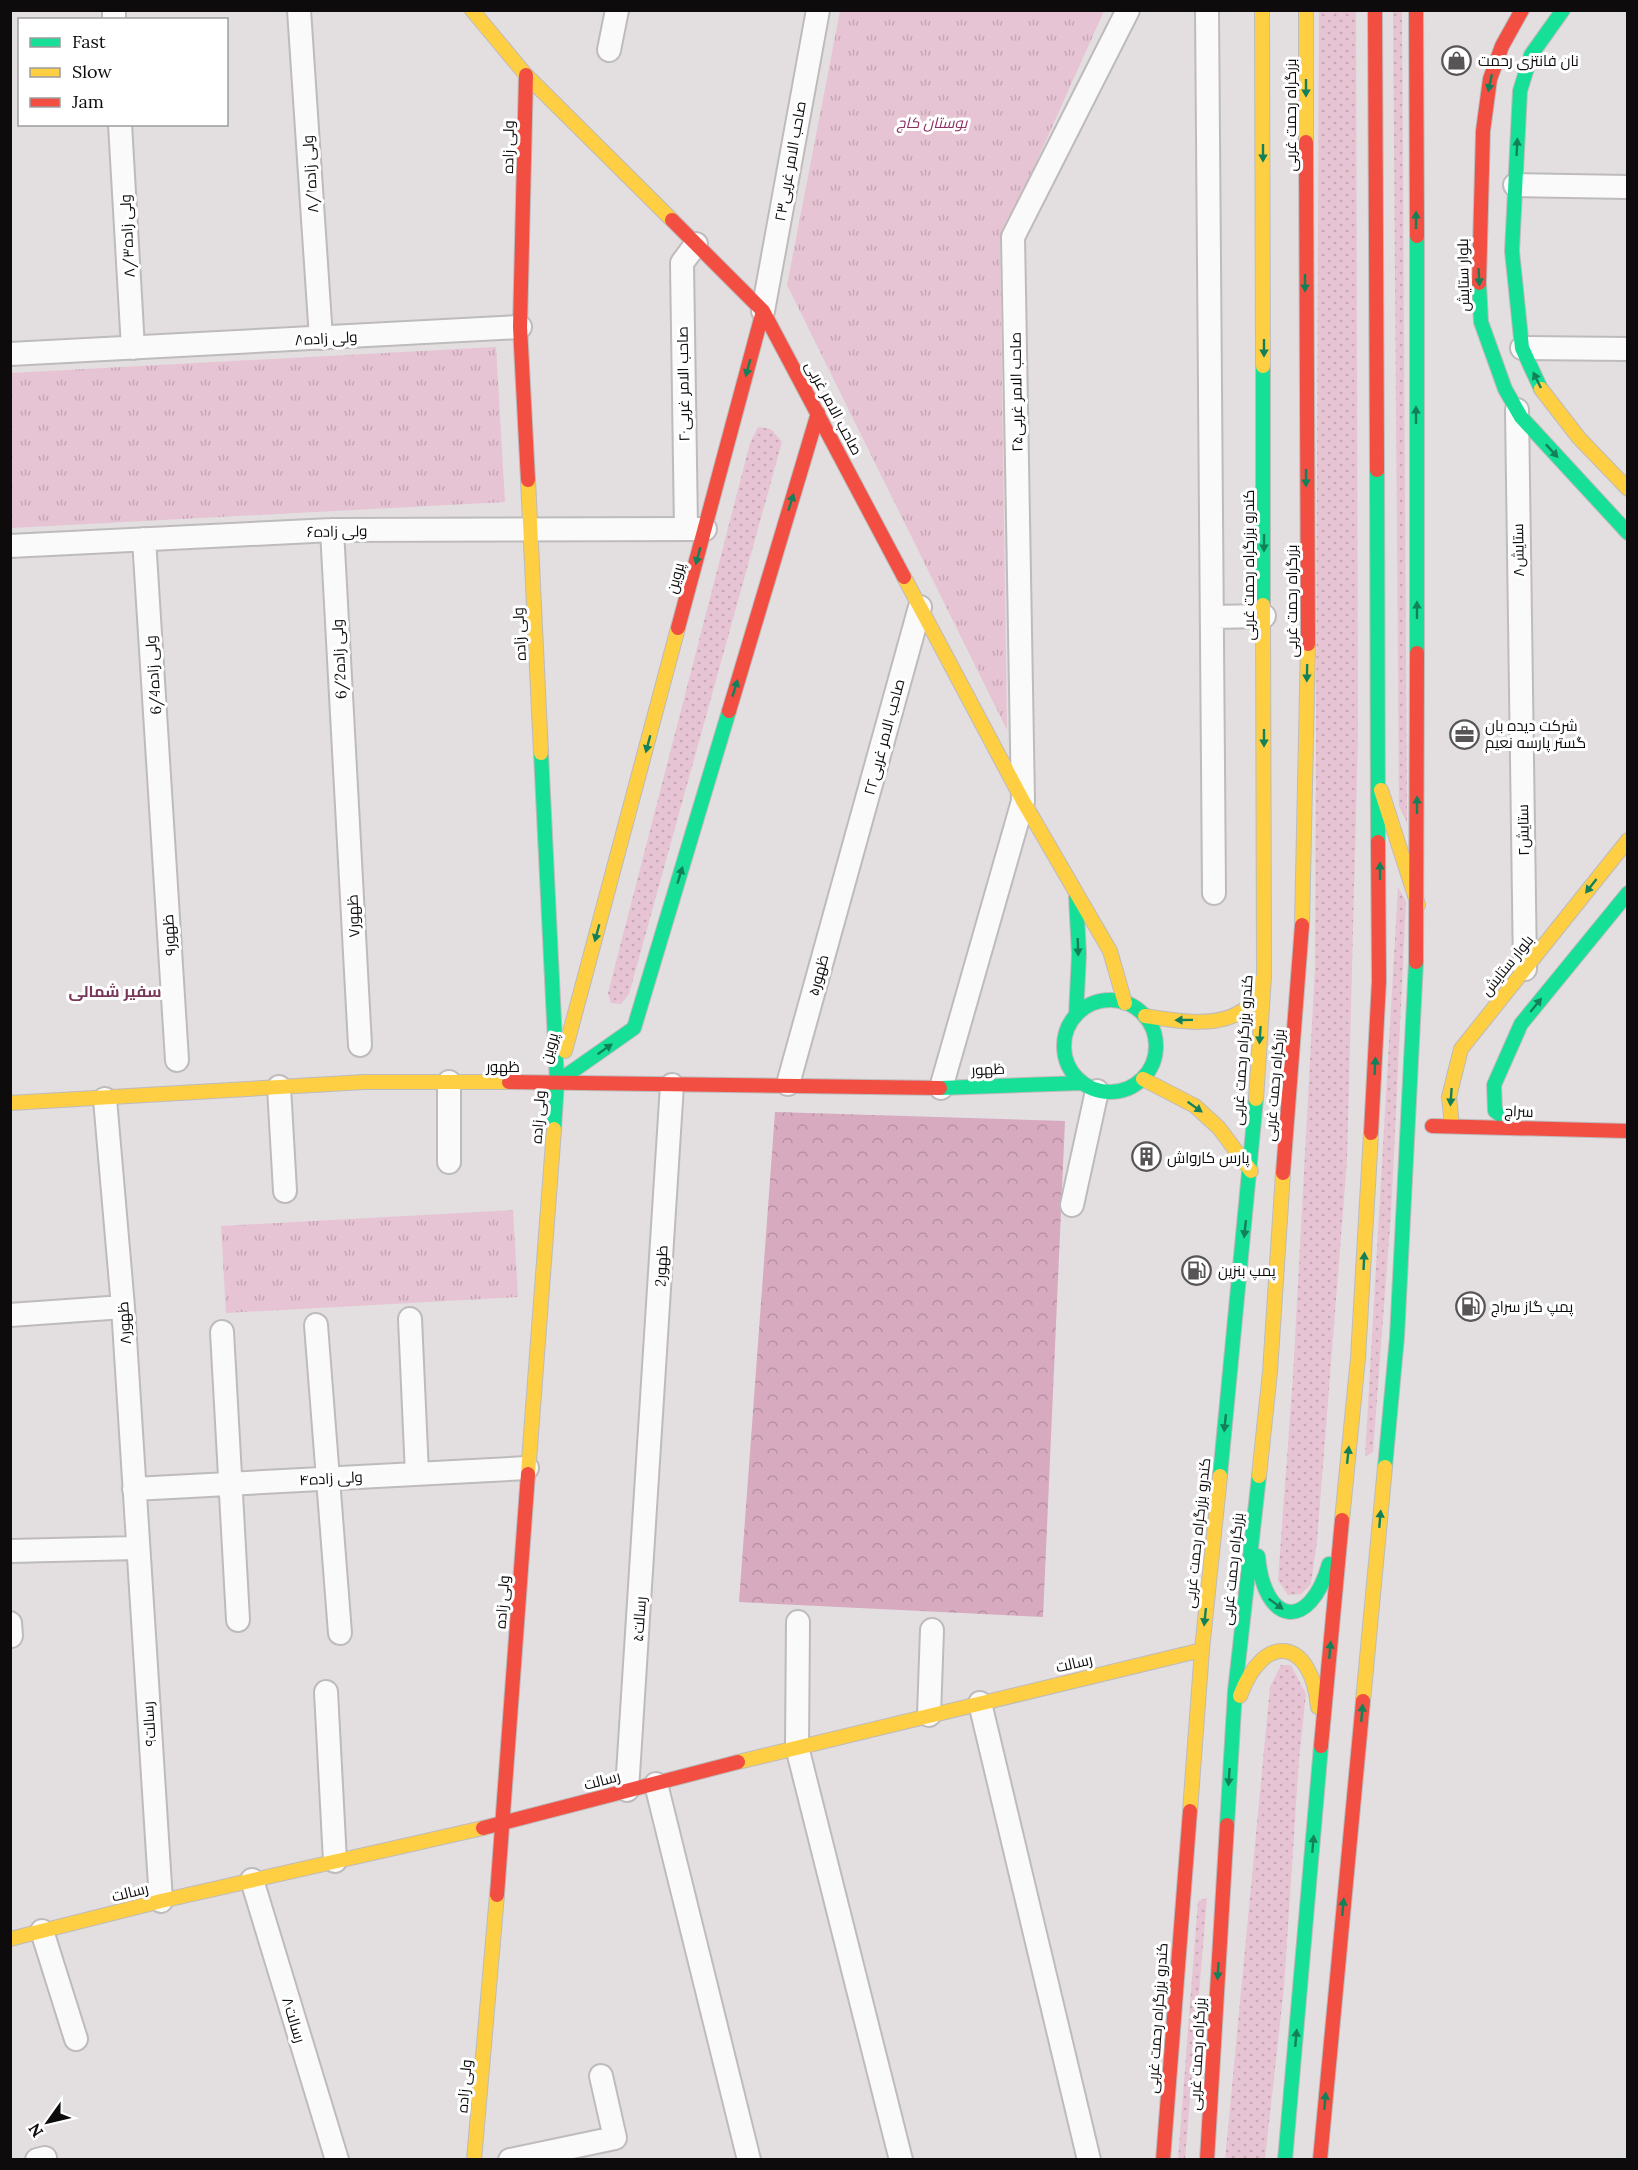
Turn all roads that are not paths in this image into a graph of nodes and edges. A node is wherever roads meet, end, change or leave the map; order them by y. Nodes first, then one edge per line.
1 (299, 10) edge
2 (472, 10) edge
3 (617, 10) edge
4 (818, 10) edge
5 (1128, 10) edge
6 (1207, 10) edge
7 (1262, 10) edge
8 (1298, 10) edge
9 (1306, 10) edge
10 (1416, 10) edge
11 (1563, 10) edge
12 (1518, 13) edge
13 (1376, 14) edge
14 (1306, 29) junction
15 (609, 50) dead end
16 (526, 75) junction
17 (120, 126) edge
18 (1515, 185) junction
19 (1628, 186) edge
20 (696, 244) junction
21 (763, 311) junction
22 (1519, 312) junction
23 (1481, 315) junction
24 (520, 327) junction
25 (321, 338) junction
26 (133, 348) junction
27 (1522, 348) junction
28 (1628, 349) edge
29 (10, 354) edge
30 (1517, 410) junction
31 (818, 413) junction
32 (1628, 489) edge
33 (530, 529) junction
34 (695, 529) junction
35 (332, 530) junction
36 (1628, 533) edge
37 (144, 539) junction
38 (10, 546) edge
39 (920, 607) junction
40 (1264, 616) junction
41 (1212, 617) junction
42 (1520, 691) joint
43 (1380, 787) junction
44 (346, 788) joint
45 (1023, 801) junction
46 (161, 810) joint
47 (1628, 840) edge
48 (848, 867) joint
49 (1075, 889) junction
50 (1214, 893) dead end
51 (1628, 893) edge
52 (1418, 905) junction
53 (1525, 969) junction
54 (1264, 977) junction
55 (1125, 1003) junction
56 (1509, 1014) junction
57 (1076, 1015) junction
58 (1145, 1016) junction
59 (614, 1024) dead end
60 (634, 1028) junction
61 (1065, 1037) junction
62 (1414, 1038) junction
63 (360, 1045) dead end
64 (1461, 1049) junction
65 (1052, 1055) dead end
66 (177, 1060) dead end
67 (1426, 1062) dead end
68 (1441, 1063) dead end
69 (1143, 1079) junction
70 (449, 1082) junction
71 (557, 1082) junction
72 (788, 1084) junction
73 (672, 1085) junction
74 (279, 1087) junction
75 (1089, 1087) junction
76 (941, 1088) junction
77 (105, 1099) junction
78 (11, 1101) edge
79 (1409, 1125) junction
80 (1452, 1126) junction
81 (1516, 1127) junction
82 (1628, 1131) edge
83 (449, 1162) dead end
84 (1251, 1171) junction
85 (285, 1191) dead end
86 (1072, 1205) dead end
87 (123, 1306) junction
88 (10, 1315) edge
89 (410, 1319) dead end
90 (316, 1325) dead end
91 (222, 1332) dead end
92 (651, 1447) joint
93 (527, 1468) junction
94 (417, 1474) junction
95 (328, 1479) junction
96 (229, 1484) junction
97 (134, 1489) junction
98 (1255, 1510) junction
99 (1342, 1513) junction
100 (137, 1548) junction
101 (10, 1551) edge
102 (238, 1620) dead end
103 (798, 1622) dead end
104 (10, 1623) edge
105 (932, 1629) dead end
106 (340, 1633) dead end
107 (11, 1636) edge
108 (1202, 1650) junction
109 (326, 1692) dead end
110 (980, 1703) junction
111 (929, 1715) junction
112 (1232, 1738) junction
113 (1323, 1745) junction
114 (796, 1747) junction
115 (656, 1784) junction
116 (627, 1790) junction
117 (503, 1824) junction
118 (334, 1861) junction
119 (252, 1880) junction
120 (161, 1901) junction
121 (42, 1931) junction
122 (10, 1939) edge
123 (76, 2039) dead end
124 (601, 2076) dead end
125 (1206, 2155) edge
126 (337, 2160) edge
127 (474, 2160) edge
128 (510, 2160) edge
129 (749, 2160) edge
130 (901, 2160) edge
131 (1089, 2160) edge
132 (1163, 2160) edge
133 (1285, 2160) edge
134 (1320, 2160) edge

1 - 25 street, ولی زاده۸/۱
2 - 16 main road, صاحب الامر غربی
3 - 15 street
4 - 21 street, صاحب الامر غربی۲۳
5 - 45 street, صاحب الامر غربی۲۵
6 - 41 street
7 -> 40 main road, کندرو بزرگراه رحمت غربی
8 - 14 main road
9 - 14 main road, بزرگراه رحمت غربی
52 -> 10 main road
18 -> 11 main road
12 -> 23 main road, بلوار ستایش
13 - 43 main road
14 -> 98 main road, بزرگراه رحمت غربی
16 - 20 main road, صاحب الامر غربی
16 - 24 main road, ولی زاده
17 - 26 street, ولی زاده۸/۳
18 - 19 street
18 - 22 main road
20 - 21 main road, صاحب الامر غربی
20 - 34 street, صاحب الامر غربی۲۰
21 - 31 main road, صاحب الامر غربی
21 -> 34 main road, پروین
22 - 23 main road
22 - 27 main road
23 - 30 main road, بلوار ستایش
24 - 25 street, ولی زاده۸
24 - 33 main road, ولی زاده
25 - 26 street, ولی زاده۸
26 - 29 street, ولی زاده۸
27 - 28 street
32 -> 27 main road
30 -> 36 main road, بلوار ستایش
30 - 42 street, ستایش۸
31 - 39 main road, صاحب الامر غربی
60 -> 31 main road
33 - 34 street, ولی زاده۶
33 - 35 street, ولی زاده۶
33 - 71 main road, ولی زاده
34 -> 71 main road, پروین
35 - 37 street, ولی زاده۶
35 - 44 street, 6/2ولی زاده
37 - 38 street, ولی زاده۶
37 - 46 street, 6/4ولی زاده
39 - 45 main road, صاحب الامر غربی
39 - 48 street, صاحب الامر غربی٢٢
40 - 41 street
40 -> 54 main road, کندرو بزرگراه رحمت غربی
41 - 50 street
42 - 53 street, ستایش۲
43 - 52 main road
99 -> 43 main road
44 - 63 street, ظهور۷
45 - 49 main road, صاحب الامر غربی
45 - 76 street, صاحب الامر غربی۲۵
46 - 66 street, ظهور۹
47 -> 53 main road, بلوار ستایش
48 - 72 street, ظهور۵
49 - 55 main road, صاحب الامر غربی
49 -> 57 main road
56 -> 51 main road, بلوار ستایش
52 - 62 main road
53 - 56 main road, بلوار ستایش
54 -> 58 main road
54 -> 84 main road, کندرو بزرگراه رحمت غربی
55 - 57 main road
55 - 58 main road
56 - 64 main road, بلوار ستایش
56 - 81 main road, بلوار ستایش
57 - 61 main road
58 - 69 main road
59 - 60 main road
71 -> 60 main road, پروین
61 - 65 main road
61 - 75 main road
62 - 67 main road
62 - 79 main road
64 - 68 main road
64 -> 80 main road, بلوار ستایش
69 - 75 main road
69 -> 84 main road
70 - 71 main road, ظهور
70 - 74 main road, ظهور
70 - 83 street
71 - 73 main road, ظهور
71 - 93 main road, ولی زاده
72 - 73 main road, ظهور
72 - 76 main road, ظهور
73 - 92 street, 2ظهور
74 - 77 main road, ظهور
74 - 85 street
75 - 76 main road, ظهور
75 - 86 street
77 - 78 main road, ظهور
77 - 87 street, ظهور۸
79 - 80 main road, سراج
134 -> 79 main road
80 - 81 main road, سراج
81 - 82 main road, سراج
84 -> 108 main road, کندرو بزرگراه رحمت غربی
87 - 88 street
87 - 97 street, ظهور۸
89 - 94 street
90 - 95 street
91 - 96 street
92 - 116 street, رسالت۵
93 - 94 street, ولی زاده۴
93 - 117 main road, ولی زاده
94 - 95 street, ولی زاده۴
95 - 96 street, ولی زاده۴
95 - 106 street
96 - 97 street, ولی زاده۴
96 - 102 street
97 - 100 street, ظهور۸
98 -> 99 main road
98 - 112 main road, بزرگراه رحمت غربی
113 -> 99 main road
100 - 101 street
100 - 120 street, رسالت۹
103 - 114 street
104 - 107 street
105 - 111 street
108 - 110 main road, رسالت
108 - 132 main road, کندرو بزرگراه رحمت غربی
109 - 118 street
110 - 111 main road, رسالت
110 - 131 street
111 - 114 main road, رسالت
112 - 113 main road
112 -> 125 main road, بزرگراه رحمت غربی
133 -> 113 main road
114 - 115 main road, رسالت
114 - 130 street
115 - 116 main road, رسالت
115 - 129 street
116 - 117 main road, رسالت
117 - 118 main road, رسالت
117 - 127 main road, ولی زاده
118 - 119 main road, رسالت
119 - 120 main road, رسالت
119 - 126 street, رسالت۸
120 - 121 main road, رسالت
121 - 122 main road, رسالت
121 - 123 street
124 - 128 street

